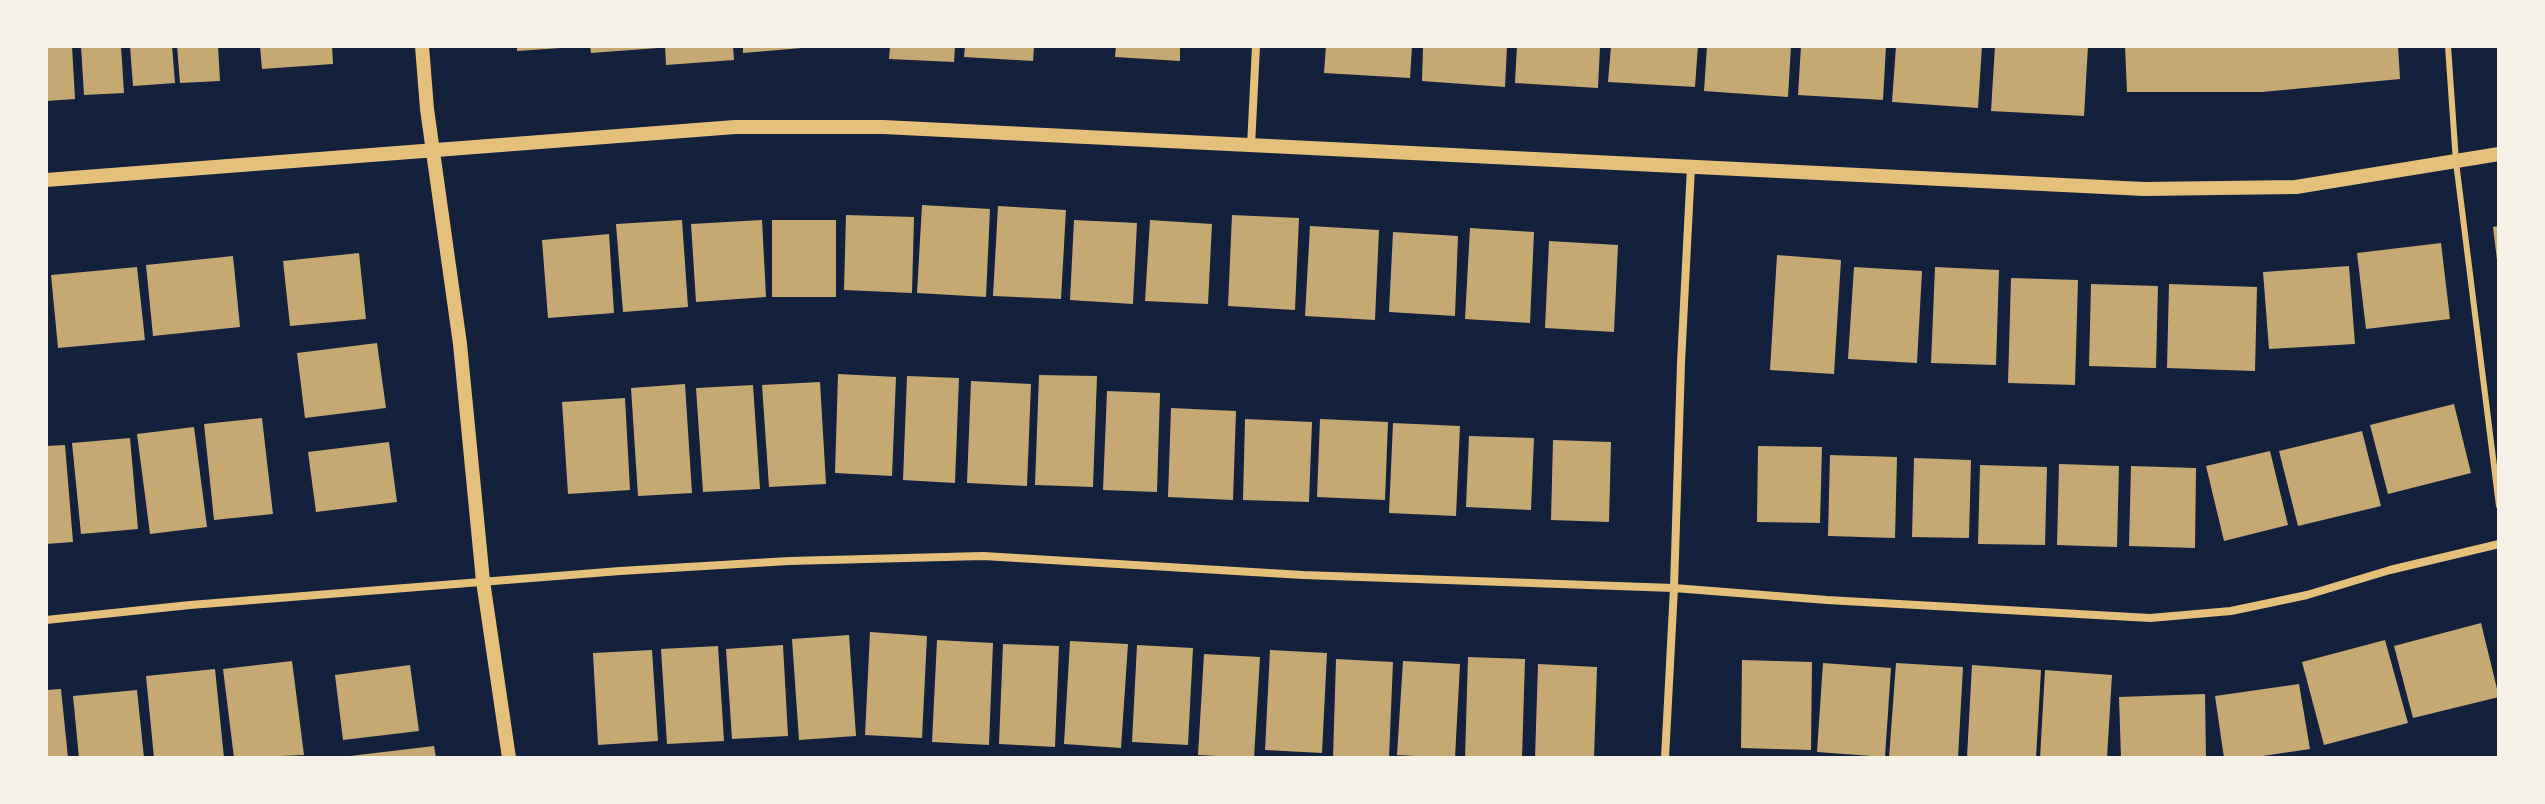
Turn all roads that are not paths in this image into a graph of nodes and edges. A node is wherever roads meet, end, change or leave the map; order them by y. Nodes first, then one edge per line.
1 (422, 46) edge
2 (1256, 46) edge
3 (2448, 46) edge
4 (1251, 146) junction
5 (434, 150) junction
6 (2499, 154) edge
7 (2456, 162) junction
8 (1691, 167) junction
9 (46, 180) edge
10 (2499, 506) edge
11 (2499, 544) edge
12 (483, 581) junction
13 (1674, 588) junction
14 (46, 620) edge
15 (509, 758) edge
16 (1665, 758) edge

1 - 5 street
2 - 4 street
3 - 7 lane
4 - 5 street
4 - 8 street
5 - 9 street
5 - 12 street
6 - 7 street
7 - 8 street
7 - 10 lane
8 - 13 street
11 - 13 street
12 - 13 street
12 - 14 street
12 - 15 street
13 - 16 street

